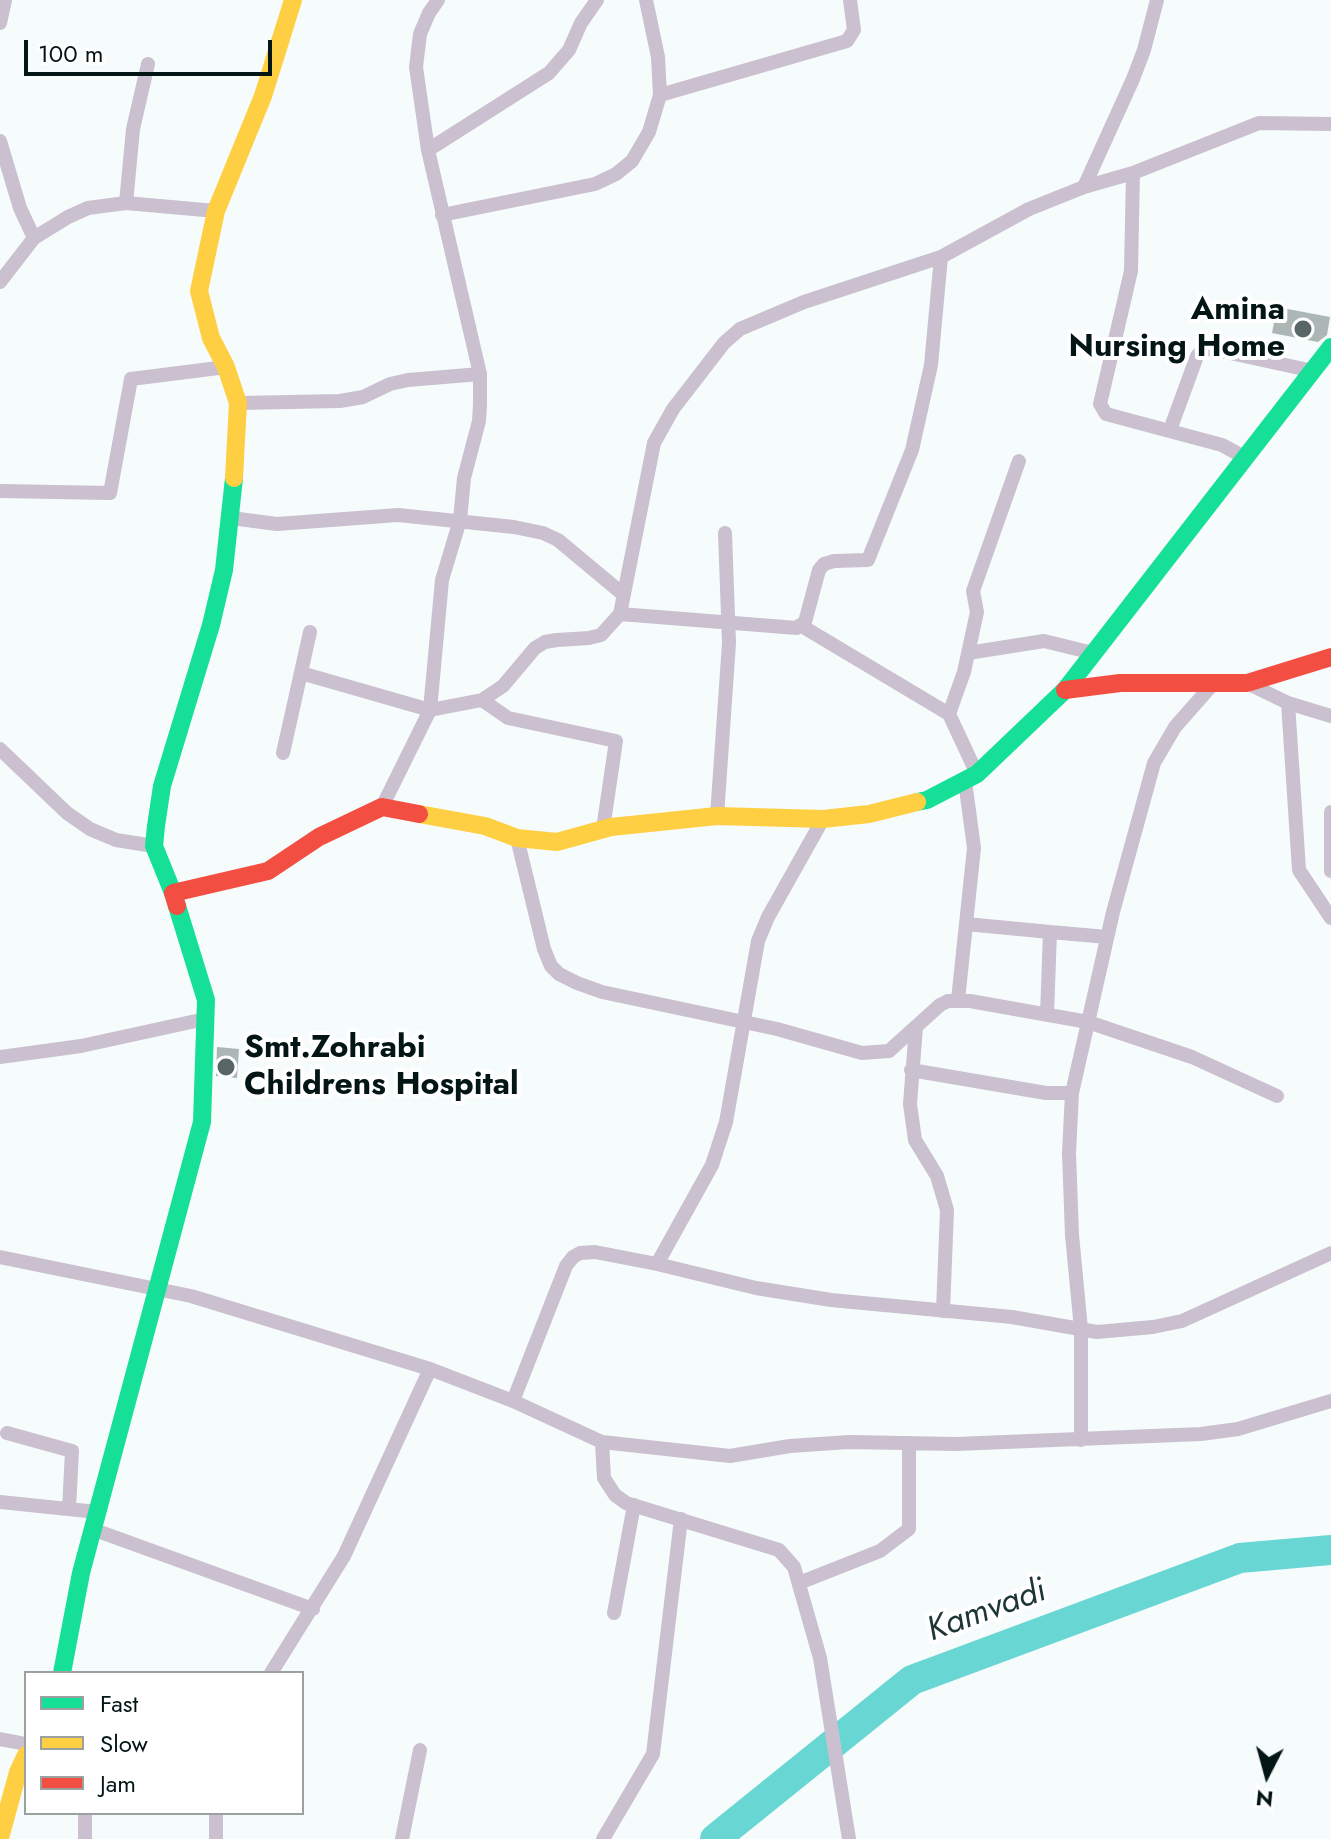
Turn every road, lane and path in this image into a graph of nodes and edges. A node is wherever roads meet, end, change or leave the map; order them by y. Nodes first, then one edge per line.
1 (5, 0) edge
2 (293, 0) edge
3 (438, 0) edge
4 (597, 0) edge
5 (646, 0) edge
6 (850, 0) edge
7 (1157, 0) edge
8 (0, 23) edge
9 (148, 64) dead end
10 (660, 95) junction
11 (1331, 124) edge
12 (0, 141) edge
13 (428, 150) junction
14 (1133, 173) junction
15 (1084, 187) junction
16 (126, 203) junction
17 (216, 211) junction
18 (442, 215) junction
19 (34, 238) junction
20 (941, 257) junction
21 (0, 282) edge
22 (1331, 347) edge
23 (226, 367) junction
24 (1313, 371) junction
25 (480, 374) junction
26 (238, 403) junction
27 (1170, 430) junction
28 (1244, 457) junction
29 (1019, 461) dead end
30 (0, 491) edge
31 (231, 518) junction
32 (460, 520) junction
33 (725, 533) dead end
34 (624, 595) junction
35 (620, 614) junction
36 (727, 621) junction
37 (800, 625) junction
38 (310, 632) dead end
39 (968, 653) junction
40 (1093, 653) junction
41 (1331, 657) edge
42 (301, 673) junction
43 (1247, 683) junction
44 (1212, 685) junction
45 (1065, 690) junction
46 (482, 700) junction
47 (1288, 703) junction
48 (430, 710) junction
49 (949, 714) junction
50 (1331, 716) edge
51 (0, 749) edge
52 (283, 753) dead end
53 (971, 777) junction
54 (382, 807) junction
55 (1331, 812) edge
56 (717, 816) junction
57 (823, 819) junction
58 (603, 829) junction
59 (517, 838) junction
60 (154, 846) junction
61 (1331, 871) edge
62 (173, 893) junction
63 (1331, 918) edge
64 (966, 924) junction
65 (1050, 932) junction
66 (1107, 937) junction
67 (958, 1000) junction
68 (1047, 1015) junction
69 (205, 1019) junction
70 (1088, 1022) junction
71 (742, 1023) junction
72 (916, 1027) junction
73 (0, 1057) edge
74 (911, 1070) junction
75 (1072, 1093) junction
76 (1277, 1096) dead end
77 (1331, 1253) edge
78 (0, 1257) edge
79 (657, 1264) junction
80 (156, 1289) junction
81 (943, 1311) junction
82 (1081, 1329) junction
83 (430, 1369) junction
84 (513, 1401) junction
85 (1331, 1401) edge
86 (7, 1433) dead end
87 (1081, 1440) junction
88 (602, 1442) junction
89 (909, 1443) junction
90 (0, 1502) edge
91 (634, 1505) junction
92 (69, 1509) junction
93 (681, 1519) junction
94 (95, 1520) junction
95 (799, 1583) junction
96 (313, 1609) junction
97 (614, 1613) dead end
98 (62, 1671) edge
99 (272, 1671) edge
100 (0, 1739) edge
101 (24, 1744) edge
102 (420, 1750) dead end
103 (24, 1759) edge
104 (85, 1815) edge
105 (216, 1815) edge
106 (0, 1838) edge
107 (85, 1839) edge
108 (216, 1839) edge
109 (402, 1839) edge
110 (603, 1839) edge
111 (849, 1839) edge

1 - 8 street
2 - 17 street
3 - 13 street
4 - 13 street
5 - 10 street
6 - 10 street
7 - 15 street
9 - 16 street
10 - 18 street
11 - 14 street
12 - 19 street
13 - 18 street
14 - 15 street
14 - 27 street
15 - 20 street
16 - 17 street
16 - 19 street
17 - 23 street
18 - 25 street
19 - 21 street
20 - 34 street
20 - 37 street
22 - 24 street
23 - 26 street
23 - 30 street
24 - 27 street
24 - 28 street
25 - 26 street
25 - 32 street
26 - 31 street
27 - 28 street
28 - 40 street
29 - 39 street
31 - 32 street
31 - 60 street
32 - 34 street
32 - 48 street
33 - 36 street
34 - 35 street
35 - 36 street
35 - 46 street
36 - 37 street
36 - 56 street
37 - 49 street
38 - 42 street
39 - 40 street
39 - 49 street
40 - 45 street
41 - 43 street
42 - 48 street
42 - 52 street
43 - 44 street
43 - 47 street
44 - 45 street
44 - 66 street
45 - 53 street
46 - 48 street
46 - 58 street
47 - 50 street
47 - 63 street
48 - 54 street
49 - 53 street
51 - 60 street
53 - 57 street
53 - 64 street
54 - 59 street
54 - 62 street
55 - 61 street
56 - 57 street
56 - 58 street
57 - 71 street
58 - 59 street
59 - 71 street
60 - 62 street
62 - 69 street
64 - 65 street
64 - 67 street
65 - 66 street
65 - 68 street
66 - 70 street
67 - 68 street
67 - 72 street
68 - 70 street
69 - 73 street
69 - 80 street
70 - 75 street
70 - 76 street
71 - 72 street
71 - 79 street
72 - 74 street
74 - 75 street
74 - 81 street
75 - 82 street
77 - 82 street
78 - 80 street
79 - 81 street
79 - 84 street
80 - 83 street
80 - 94 street
81 - 82 street
82 - 87 street
83 - 84 street
83 - 96 street
84 - 88 street
85 - 87 street
86 - 92 street
87 - 89 street
88 - 89 street
88 - 91 street
89 - 95 street
90 - 92 street
91 - 93 street
91 - 97 street
92 - 94 street
93 - 95 street
93 - 110 street
94 - 96 street
94 - 98 street
95 - 111 street
96 - 99 street
100 - 101 street
102 - 109 street
103 - 106 street
104 - 107 street
105 - 108 street

